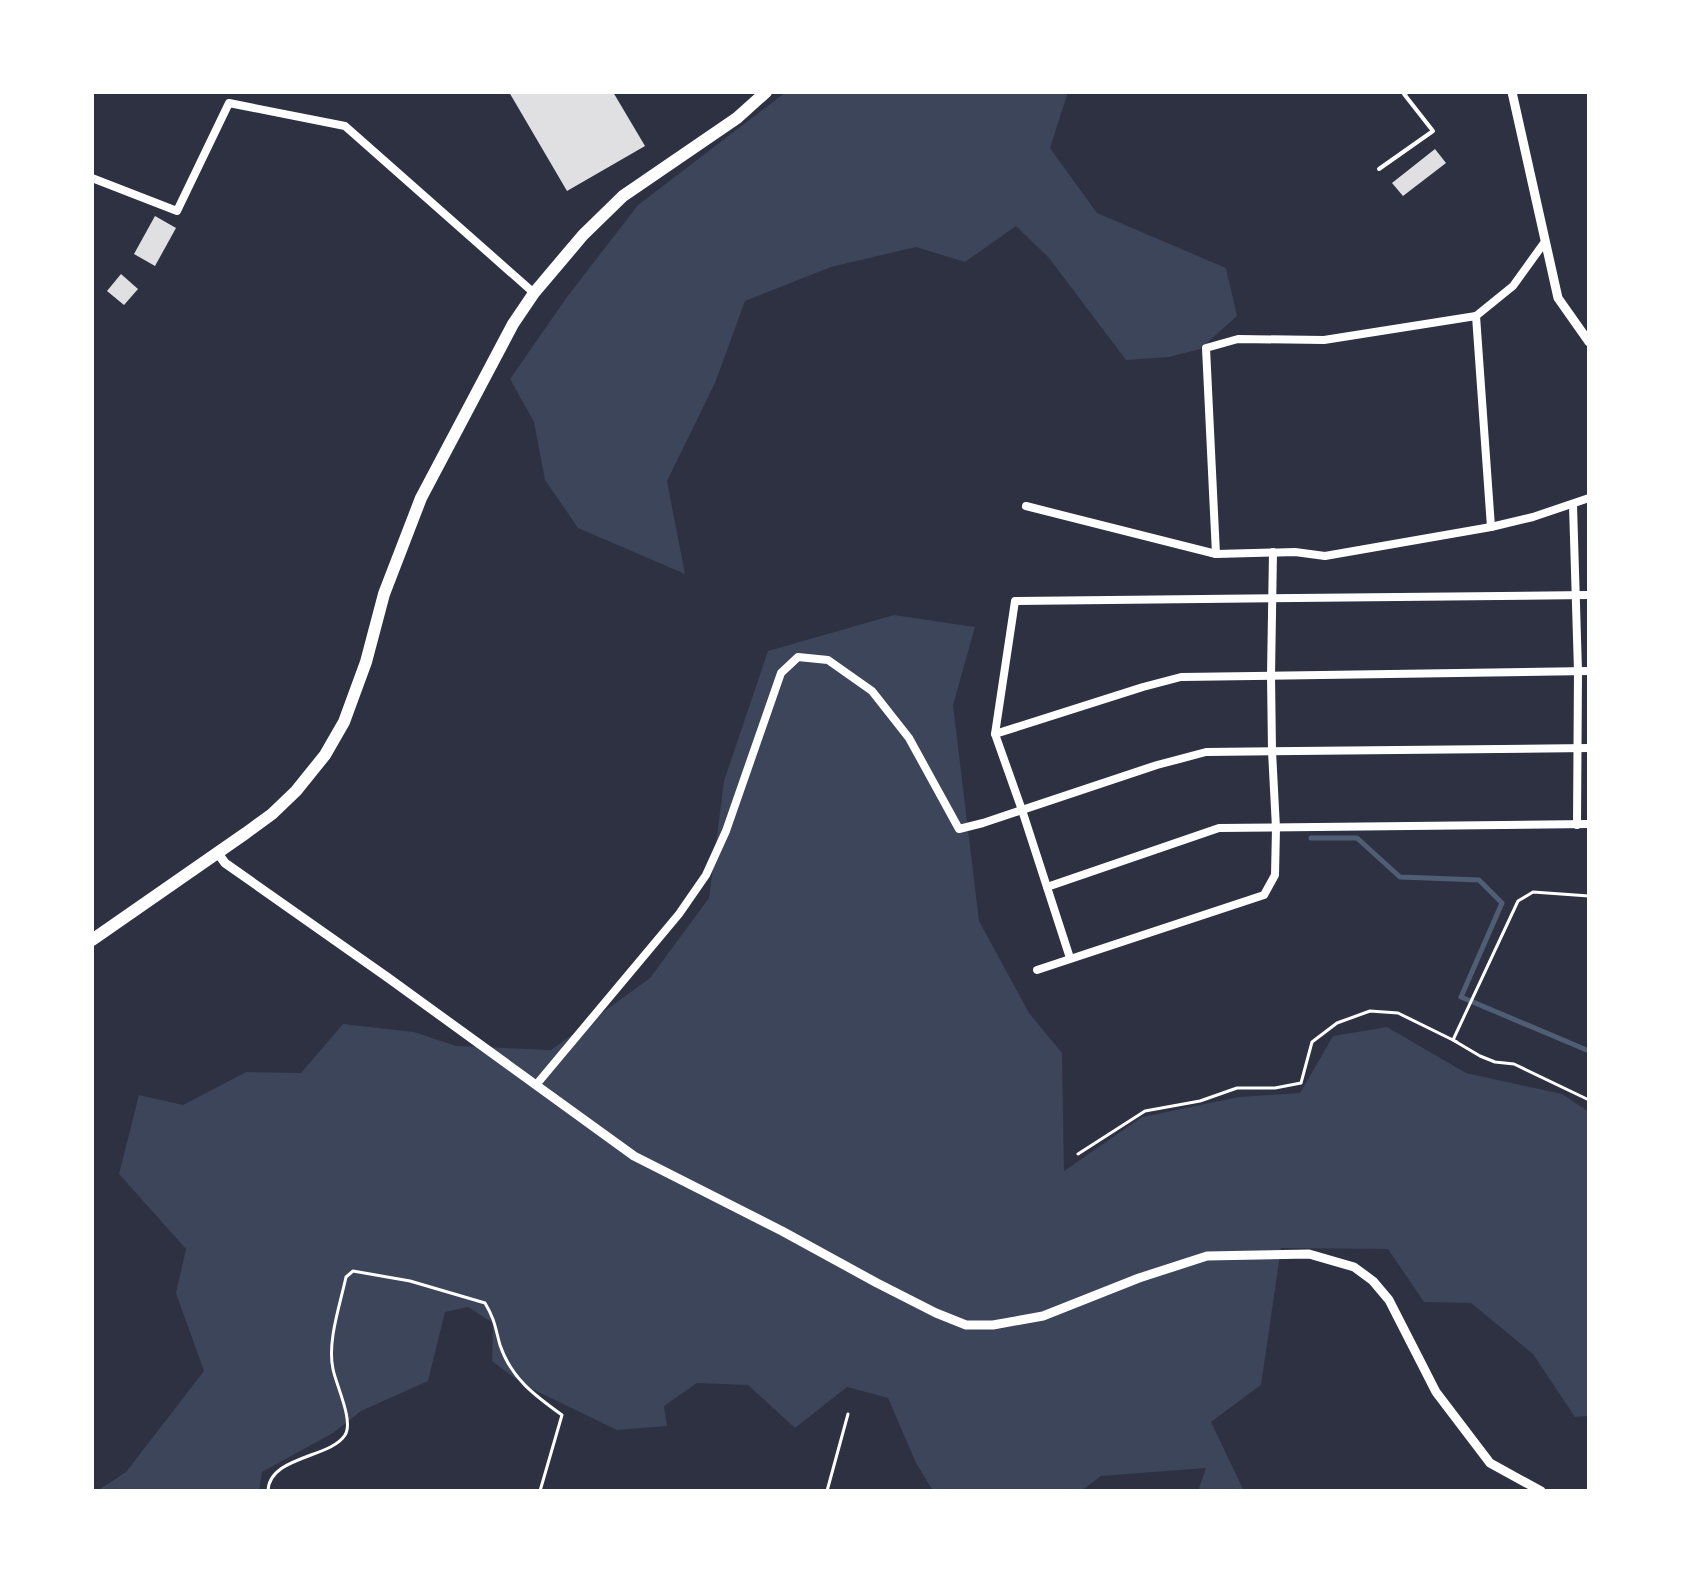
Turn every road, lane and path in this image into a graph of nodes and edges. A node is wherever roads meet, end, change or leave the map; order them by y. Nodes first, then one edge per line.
1 (766, 92) edge
2 (1408, 92) edge
3 (1512, 92) edge
4 (1379, 169) dead end
5 (92, 178) edge
6 (1544, 243) junction
7 (534, 293) junction
8 (1476, 316) junction
9 (1589, 342) edge
10 (1589, 498) edge
11 (1573, 505) junction
12 (1026, 506) dead end
13 (1491, 527) junction
14 (1273, 552) junction
15 (1216, 554) junction
16 (1577, 595) junction
17 (1589, 595) edge
18 (1272, 599) junction
19 (1578, 671) junction
20 (1589, 671) edge
21 (1271, 675) junction
22 (995, 734) junction
23 (1578, 748) junction
24 (1589, 748) edge
25 (1272, 751) junction
26 (1022, 810) junction
27 (1589, 824) edge
28 (1577, 825) junction
29 (1276, 828) junction
30 (217, 852) junction
31 (1047, 887) junction
32 (1589, 896) edge
33 (92, 940) edge
34 (1070, 958) junction
35 (1037, 970) dead end
36 (1457, 1042) junction
37 (536, 1085) junction
38 (1589, 1100) edge
39 (1078, 1154) dead end
40 (848, 1414) dead end
41 (268, 1491) edge
42 (540, 1491) edge
43 (827, 1491) edge
44 (1541, 1491) edge

1 - 7 highway
2 - 4 lane
3 - 6 street
5 - 7 street
6 - 8 street
6 - 9 street
7 - 30 highway
8 - 13 street
8 - 15 street
10 - 11 street
11 - 13 street
11 - 16 street
12 - 15 street
13 - 14 street
14 - 15 street
14 - 18 street
16 - 17 street
16 - 18 street
16 - 19 street
18 - 21 street
18 - 22 street
19 - 20 street
19 - 21 street
19 - 23 street
21 - 22 street
21 - 25 street
22 - 26 street
23 - 24 street
23 - 25 street
23 - 28 street
25 - 26 street
25 - 29 street
26 - 31 street
26 - 37 street
27 - 28 street
28 - 29 street
29 - 31 street
29 - 34 street
30 - 33 highway
30 - 37 street
31 - 34 street
32 - 36 path
34 - 35 street
36 - 38 path
36 - 39 path
37 - 44 street
40 - 43 path
41 - 42 path

